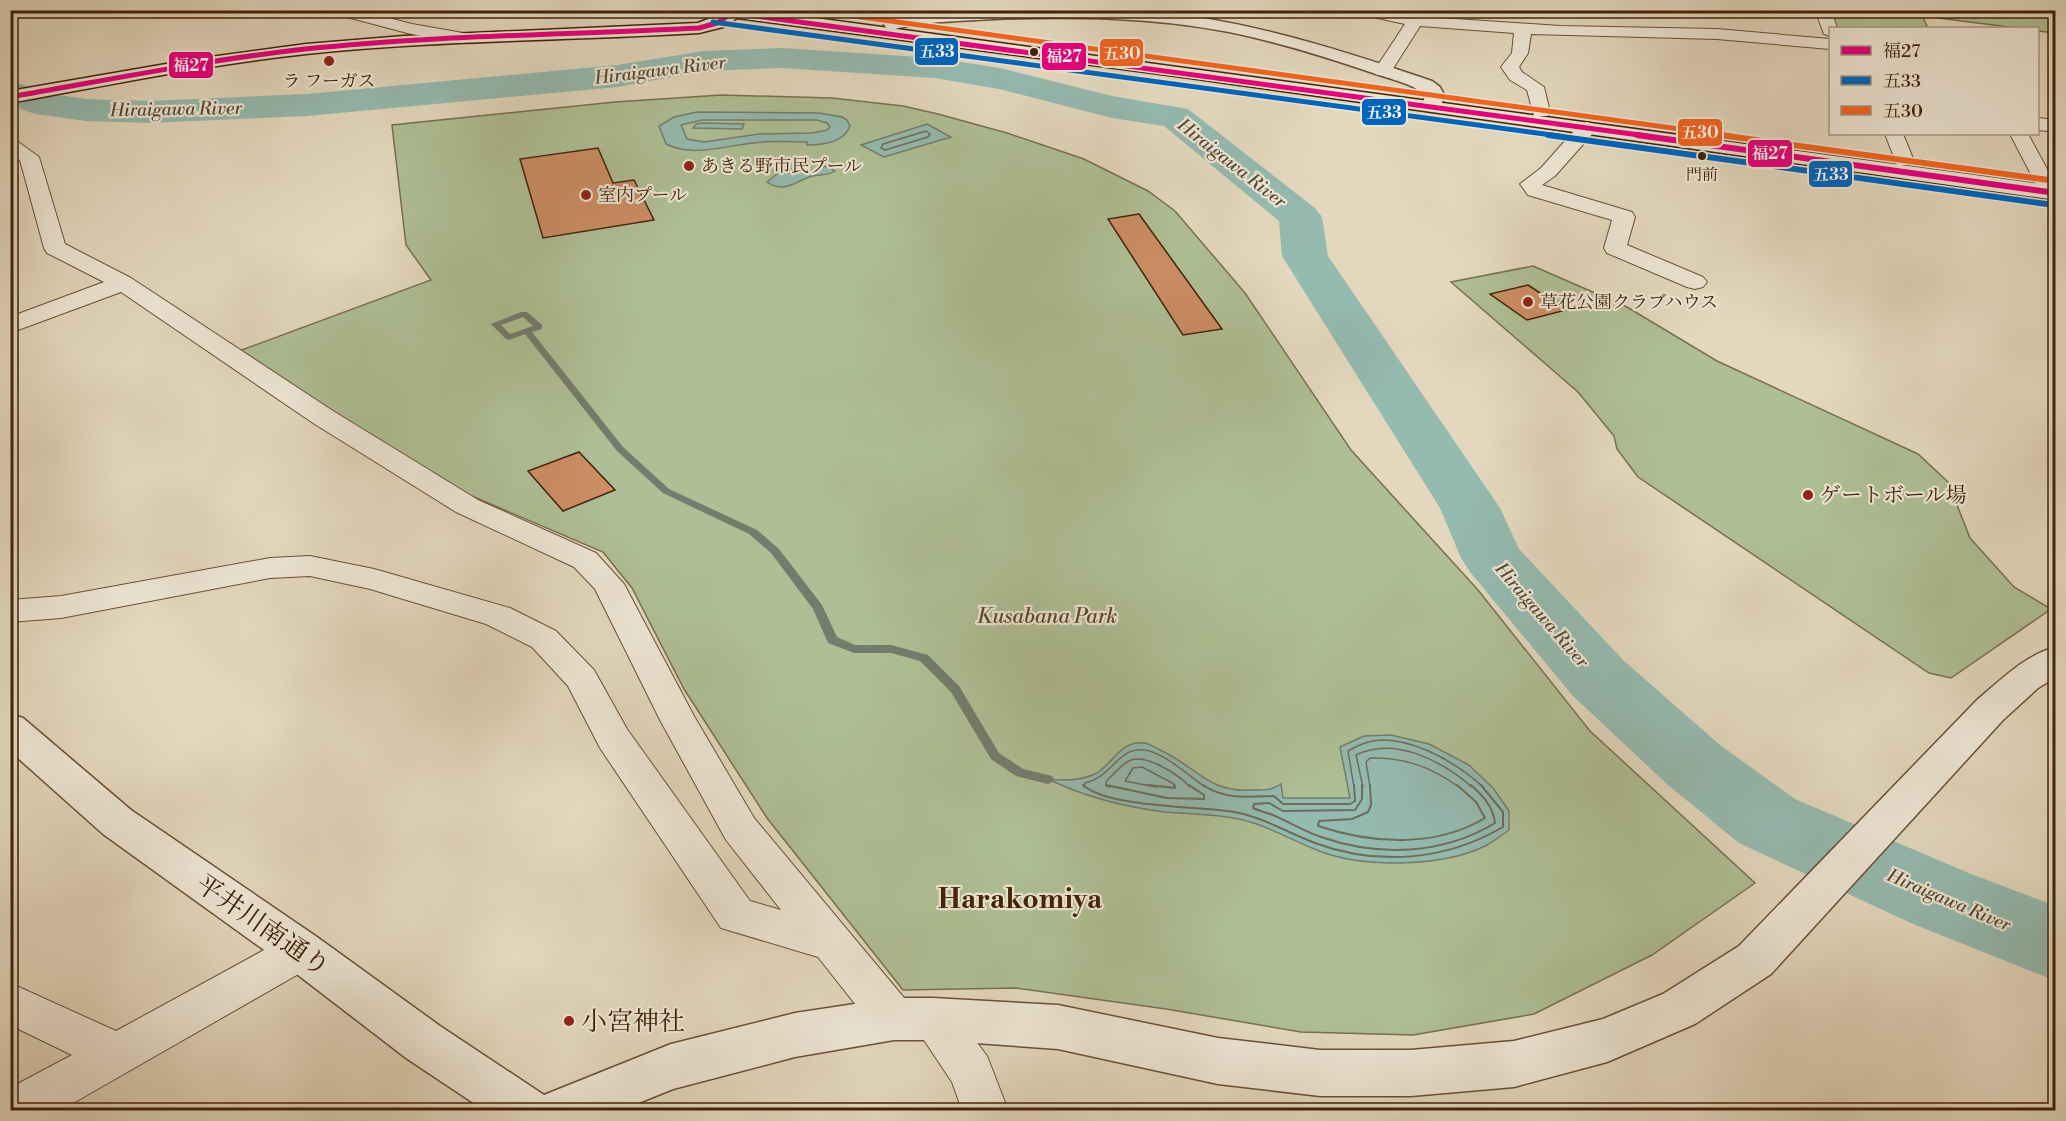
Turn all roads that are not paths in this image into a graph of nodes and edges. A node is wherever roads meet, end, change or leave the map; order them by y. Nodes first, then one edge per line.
1 (338, 10) edge
2 (790, 10) edge
3 (1361, 10) edge
4 (1545, 10) edge
5 (1823, 10) edge
6 (2039, 10) edge
7 (729, 11) edge
8 (1063, 11) edge
9 (1127, 12) edge
10 (2055, 13) edge
11 (930, 14) edge
12 (1418, 16) edge
13 (1674, 16) dead end
14 (892, 24) junction
15 (1829, 28) edge
16 (1523, 29) junction
17 (1546, 30) junction
18 (1687, 34) junction
19 (463, 38) junction
20 (1829, 44) edge
21 (1383, 71) junction
22 (10, 98) edge
23 (1433, 101) junction
24 (1541, 112) junction
25 (2039, 124) edge
26 (2055, 126) edge
27 (1587, 128) junction
28 (1894, 135) edge
29 (2020, 135) edge
30 (10, 145) edge
31 (1904, 162) junction
32 (2051, 185) edge
33 (1695, 282) dead end
34 (123, 283) junction
35 (10, 326) edge
36 (10, 611) edge
37 (2055, 659) edge
38 (10, 728) edge
39 (830, 942) junction
40 (301, 951) junction
41 (10, 1003) edge
42 (914, 1019) junction
43 (118, 1054) junction
44 (17, 1110) edge
45 (526, 1110) edge
46 (563, 1110) edge
47 (985, 1110) edge

1 - 19 street
2 - 14 main road
3 - 12 street
4 - 17 street
5 - 15 street
6 - 10 street
7 - 19 main road
7 - 23 main road
8 - 9 main road
8 - 11 main road
9 - 21 main road
11 - 14 main road
12 - 16 street
12 - 21 street
13 - 18 street
14 - 23 main road
16 - 17 street
16 - 24 street
17 - 18 street
18 - 20 street
19 - 22 main road
21 - 23 main road
23 - 24 main road
23 - 27 main road
24 - 31 main road
25 - 26 street
27 - 32 main road
27 - 33 street
28 - 31 street
29 - 32 street
30 - 34 street
31 - 32 main road
34 - 35 street
34 - 39 street
36 - 39 street
37 - 42 main road
38 - 40 main road, 平井川南通り
39 - 42 street
40 - 43 street
40 - 45 main road, 平井川南通り
41 - 43 street
42 - 46 main road
42 - 47 street
43 - 44 street

